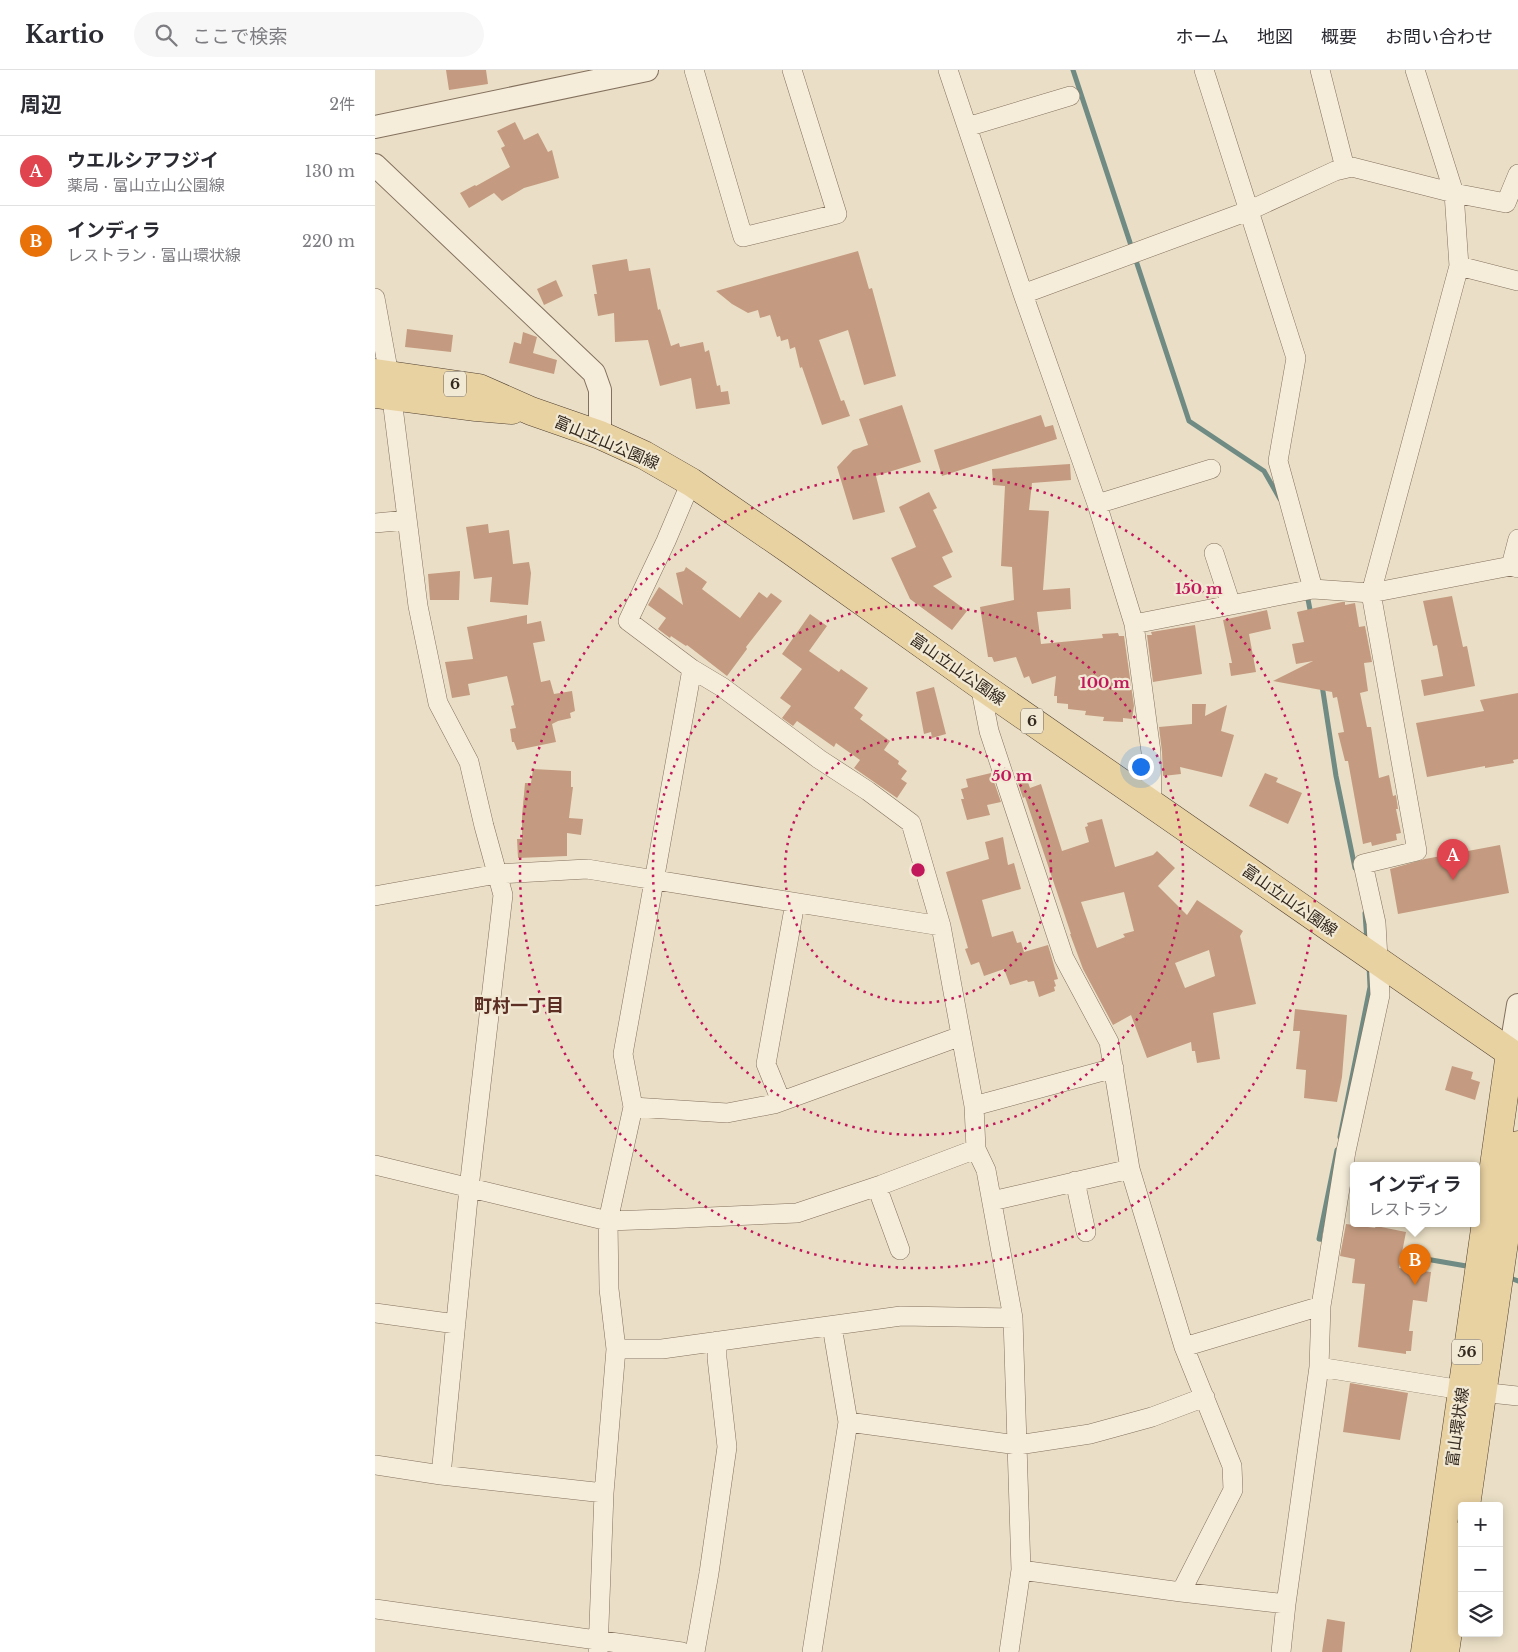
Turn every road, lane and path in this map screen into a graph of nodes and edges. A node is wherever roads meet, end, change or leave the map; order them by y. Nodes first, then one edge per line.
1 (647, 70) edge
2 (694, 70) edge
3 (793, 70) edge
4 (948, 70) edge
5 (1204, 70) edge
6 (1320, 70) edge
7 (1415, 70) edge
8 (1071, 96) dead end
9 (375, 127) edge
10 (967, 127) junction
11 (375, 165) edge
12 (1345, 168) junction
13 (1518, 174) edge
14 (1454, 193) junction
15 (1248, 211) junction
16 (1459, 266) junction
17 (1518, 281) edge
18 (1023, 294) junction
19 (375, 298) edge
20 (383, 384) edge
21 (600, 435) junction
22 (1211, 469) dead end
23 (691, 482) junction
24 (1097, 504) junction
25 (407, 520) junction
26 (375, 523) edge
27 (1518, 539) edge
28 (1214, 553) dead end
29 (1514, 567) edge
30 (1313, 589) junction
31 (1371, 593) junction
32 (1231, 605) junction
33 (1134, 624) junction
34 (692, 668) junction
35 (980, 685) junction
36 (1152, 803) junction
37 (497, 874) junction
38 (655, 880) junction
39 (375, 896) edge
40 (795, 903) junction
41 (941, 926) junction
42 (1379, 962) junction
43 (1518, 1005) edge
44 (961, 1036) junction
45 (1514, 1056) edge
46 (1113, 1068) junction
47 (781, 1101) junction
48 (633, 1106) junction
49 (974, 1106) junction
50 (1518, 1145) edge
51 (976, 1149) junction
52 (375, 1165) edge
53 (1130, 1169) junction
54 (1075, 1182) junction
55 (877, 1187) junction
56 (469, 1188) junction
57 (992, 1200) junction
58 (608, 1221) junction
59 (1086, 1232) dead end
60 (900, 1250) dead end
61 (1321, 1306) junction
62 (375, 1313) edge
63 (1013, 1318) junction
64 (456, 1324) junction
65 (832, 1326) junction
66 (717, 1342) junction
67 (1184, 1347) junction
68 (615, 1349) junction
69 (1319, 1367) junction
70 (1472, 1391) junction
71 (1518, 1396) edge
72 (1205, 1397) junction
73 (848, 1422) junction
74 (1018, 1445) junction
75 (375, 1465) edge
76 (441, 1475) junction
77 (604, 1493) junction
78 (1466, 1502) edge
79 (1460, 1547) edge
80 (1021, 1570) junction
81 (1181, 1592) junction
82 (1286, 1604) junction
83 (375, 1609) edge
84 (598, 1646) edge
85 (682, 1652) edge
86 (695, 1652) edge
87 (813, 1652) edge
88 (1009, 1652) edge
89 (1281, 1652) edge
90 (1425, 1652) edge
91 (1445, 1652) edge

1 - 9 street
2 - 3 street
4 - 10 street
5 - 15 street
6 - 12 street
7 - 14 street
8 - 10 street
10 - 18 street
11 - 21 street
12 - 14 street
12 - 15 street
13 - 14 street
14 - 16 street
15 - 18 street
15 - 30 street
16 - 17 street
16 - 31 street
18 - 24 street
19 - 20 street
20 - 21 main road, 富山立山公園線 / 6
20 - 25 street
21 - 23 main road, 富山立山公園線 / 6
22 - 24 street
23 - 34 street
23 - 35 main road, 富山立山公園線 / 6
24 - 33 street
25 - 26 street
25 - 37 street
27 - 29 street
28 - 32 street
29 - 31 street
30 - 31 street
30 - 32 street
31 - 42 street
32 - 33 street
33 - 36 street
34 - 38 street
34 - 41 street
35 - 36 main road, 富山立山公園線 / 6
35 - 46 street
36 - 42 main road, 富山立山公園線 / 6
37 - 38 street
37 - 39 street
37 - 56 street
38 - 40 street
38 - 48 street
40 - 41 street
40 - 47 street
41 - 44 street
42 - 45 main road, 富山立山公園線 / 6
42 - 61 street
43 - 45 street
44 - 47 street
44 - 49 street
45 - 70 main road, 富山環状線 / 56
46 - 49 street
46 - 53 street
47 - 48 street
48 - 58 street
49 - 51 street
50 - 70 main road, 富山環状線 / 56
51 - 55 street
51 - 57 street
52 - 56 street
53 - 54 street
53 - 67 street
54 - 57 street
54 - 59 street
55 - 58 street
55 - 60 street
56 - 58 street
56 - 64 street
57 - 63 street
58 - 68 street
61 - 67 street
61 - 69 street
62 - 64 street
63 - 65 street
63 - 74 street
64 - 76 street
65 - 66 street
65 - 73 street
66 - 68 street
66 - 86 street
67 - 72 street
68 - 77 street
69 - 70 street
69 - 82 street
70 - 71 street
70 - 78 main road, 富山環状線 / 56
70 - 90 main road, 富山環状線 / 56
72 - 74 street
72 - 81 street
73 - 74 street
73 - 87 street
74 - 80 street
75 - 76 street
76 - 77 street
77 - 84 street
79 - 91 main road
80 - 81 street
80 - 88 street
81 - 82 street
82 - 89 street
83 - 84 street
84 - 85 street

